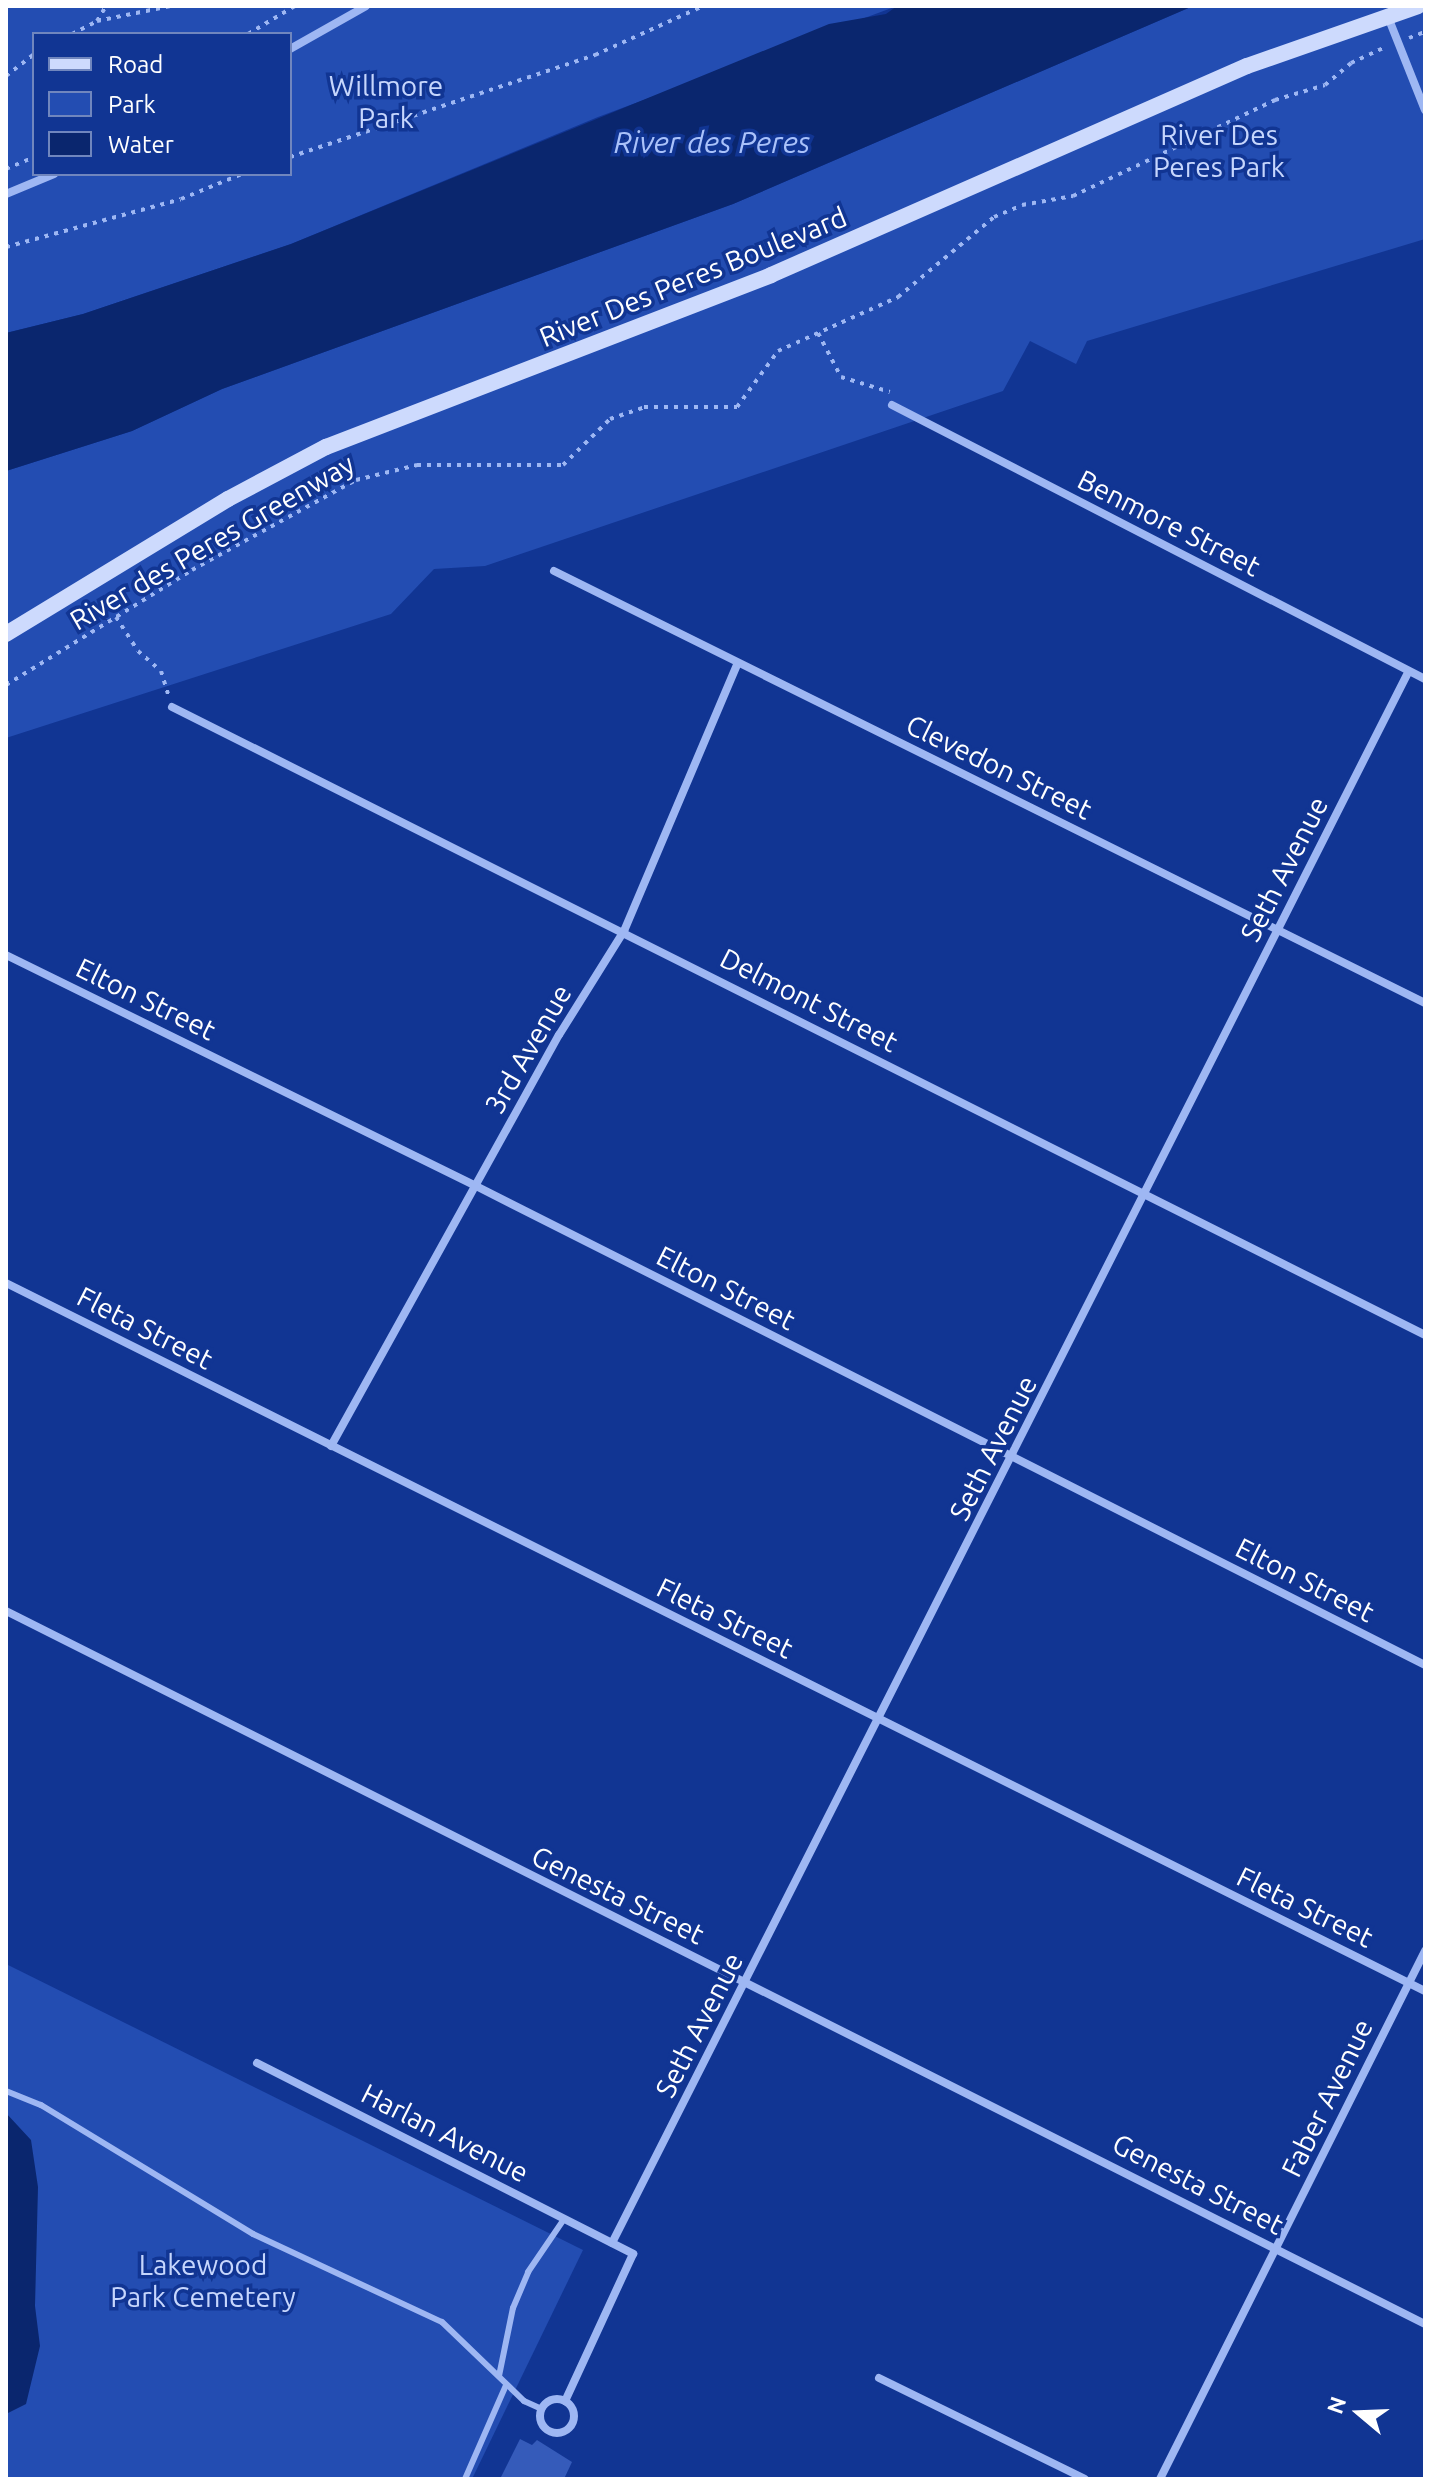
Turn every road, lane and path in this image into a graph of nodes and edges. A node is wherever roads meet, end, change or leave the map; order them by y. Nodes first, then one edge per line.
1 (106, 6) edge
2 (170, 6) edge
3 (295, 6) edge
4 (366, 6) edge
5 (703, 6) edge
6 (1418, 6) edge
7 (1388, 17) junction
8 (97, 21) junction
9 (76, 32) edge
10 (251, 32) edge
11 (1425, 32) edge
12 (1417, 35) dead end
13 (292, 48) edge
14 (1376, 50) dead end
15 (32, 56) edge
16 (6, 76) edge
17 (1425, 110) edge
18 (292, 156) edge
19 (32, 158) edge
20 (6, 169) edge
21 (49, 176) edge
22 (237, 176) edge
23 (6, 194) edge
24 (6, 247) edge
25 (818, 333) junction
26 (892, 405) joint
27 (554, 571) dead end
28 (116, 617) junction
29 (6, 634) edge
30 (738, 663) junction
31 (1409, 671) junction
32 (1425, 679) edge
33 (6, 685) edge
34 (172, 707) joint
35 (1278, 929) junction
36 (624, 931) junction
37 (6, 955) edge
38 (1425, 1003) edge
39 (476, 1186) junction
40 (1145, 1195) junction
41 (6, 1283) edge
42 (1425, 1335) edge
43 (331, 1446) junction
44 (1012, 1458) junction
45 (6, 1611) edge
46 (1425, 1665) edge
47 (879, 1719) junction
48 (1425, 1951) edge
49 (745, 1982) junction
50 (1408, 1983) junction
51 (1425, 1991) edge
52 (257, 2063) dead end
53 (6, 2091) edge
54 (564, 2219) junction
55 (612, 2243) junction
56 (1276, 2248) junction
57 (1425, 2324) edge
58 (499, 2376) junction
59 (879, 2378) dead end
60 (506, 2385) junction
61 (565, 2401) junction
62 (542, 2409) junction
63 (465, 2479) edge
64 (1085, 2479) edge
65 (1160, 2479) edge

1 - 8 path
2 - 8 path
3 - 10 path
4 - 13 street
5 - 18 path
6 - 7 main road, River Des Peres Boulevard
7 - 17 street
7 - 29 main road, River Des Peres Boulevard
8 - 9 path
11 - 12 path
14 - 25 path, River des Peres Greenway
15 - 16 path
19 - 20 path
21 - 23 street
22 - 24 path
25 - 26 path
25 - 28 path, River des Peres Greenway
26 - 31 street, Benmore Street
27 - 30 street, Clevedon Street
28 - 33 path, River des Peres Greenway
28 - 34 path
30 - 35 street, Clevedon Street
30 - 36 street, 3rd Avenue
31 - 32 street, Benmore Street
31 - 35 street, Seth Avenue
34 - 36 street, Delmont Street
35 - 38 street, Clevedon Street
35 - 40 street, Seth Avenue
36 - 39 street, 3rd Avenue
36 - 40 street, Delmont Street
37 - 39 street, Elton Street
39 - 43 street, 3rd Avenue
39 - 44 street, Elton Street
40 - 42 street, Delmont Street
40 - 44 street, Seth Avenue
41 - 43 street, Fleta Street
43 - 47 street, Fleta Street
44 - 46 street, Elton Street
44 - 47 street, Seth Avenue
45 - 49 street, Genesta Street
47 - 49 street, Seth Avenue
47 - 50 street, Fleta Street
48 - 50 street, Faber Avenue
49 - 55 street, Seth Avenue
49 - 56 street, Genesta Street
50 - 51 street, Fleta Street
50 - 56 street, Faber Avenue
52 - 54 street, Harlan Avenue
53 - 58 lane
54 - 55 street, Harlan Avenue
54 - 58 lane
55 - 61 street
56 - 57 street, Genesta Street
56 - 65 street, Faber Avenue
58 - 60 lane
59 - 64 street
60 - 62 lane
60 - 63 lane
61 - 62 street
61 - 62 street

